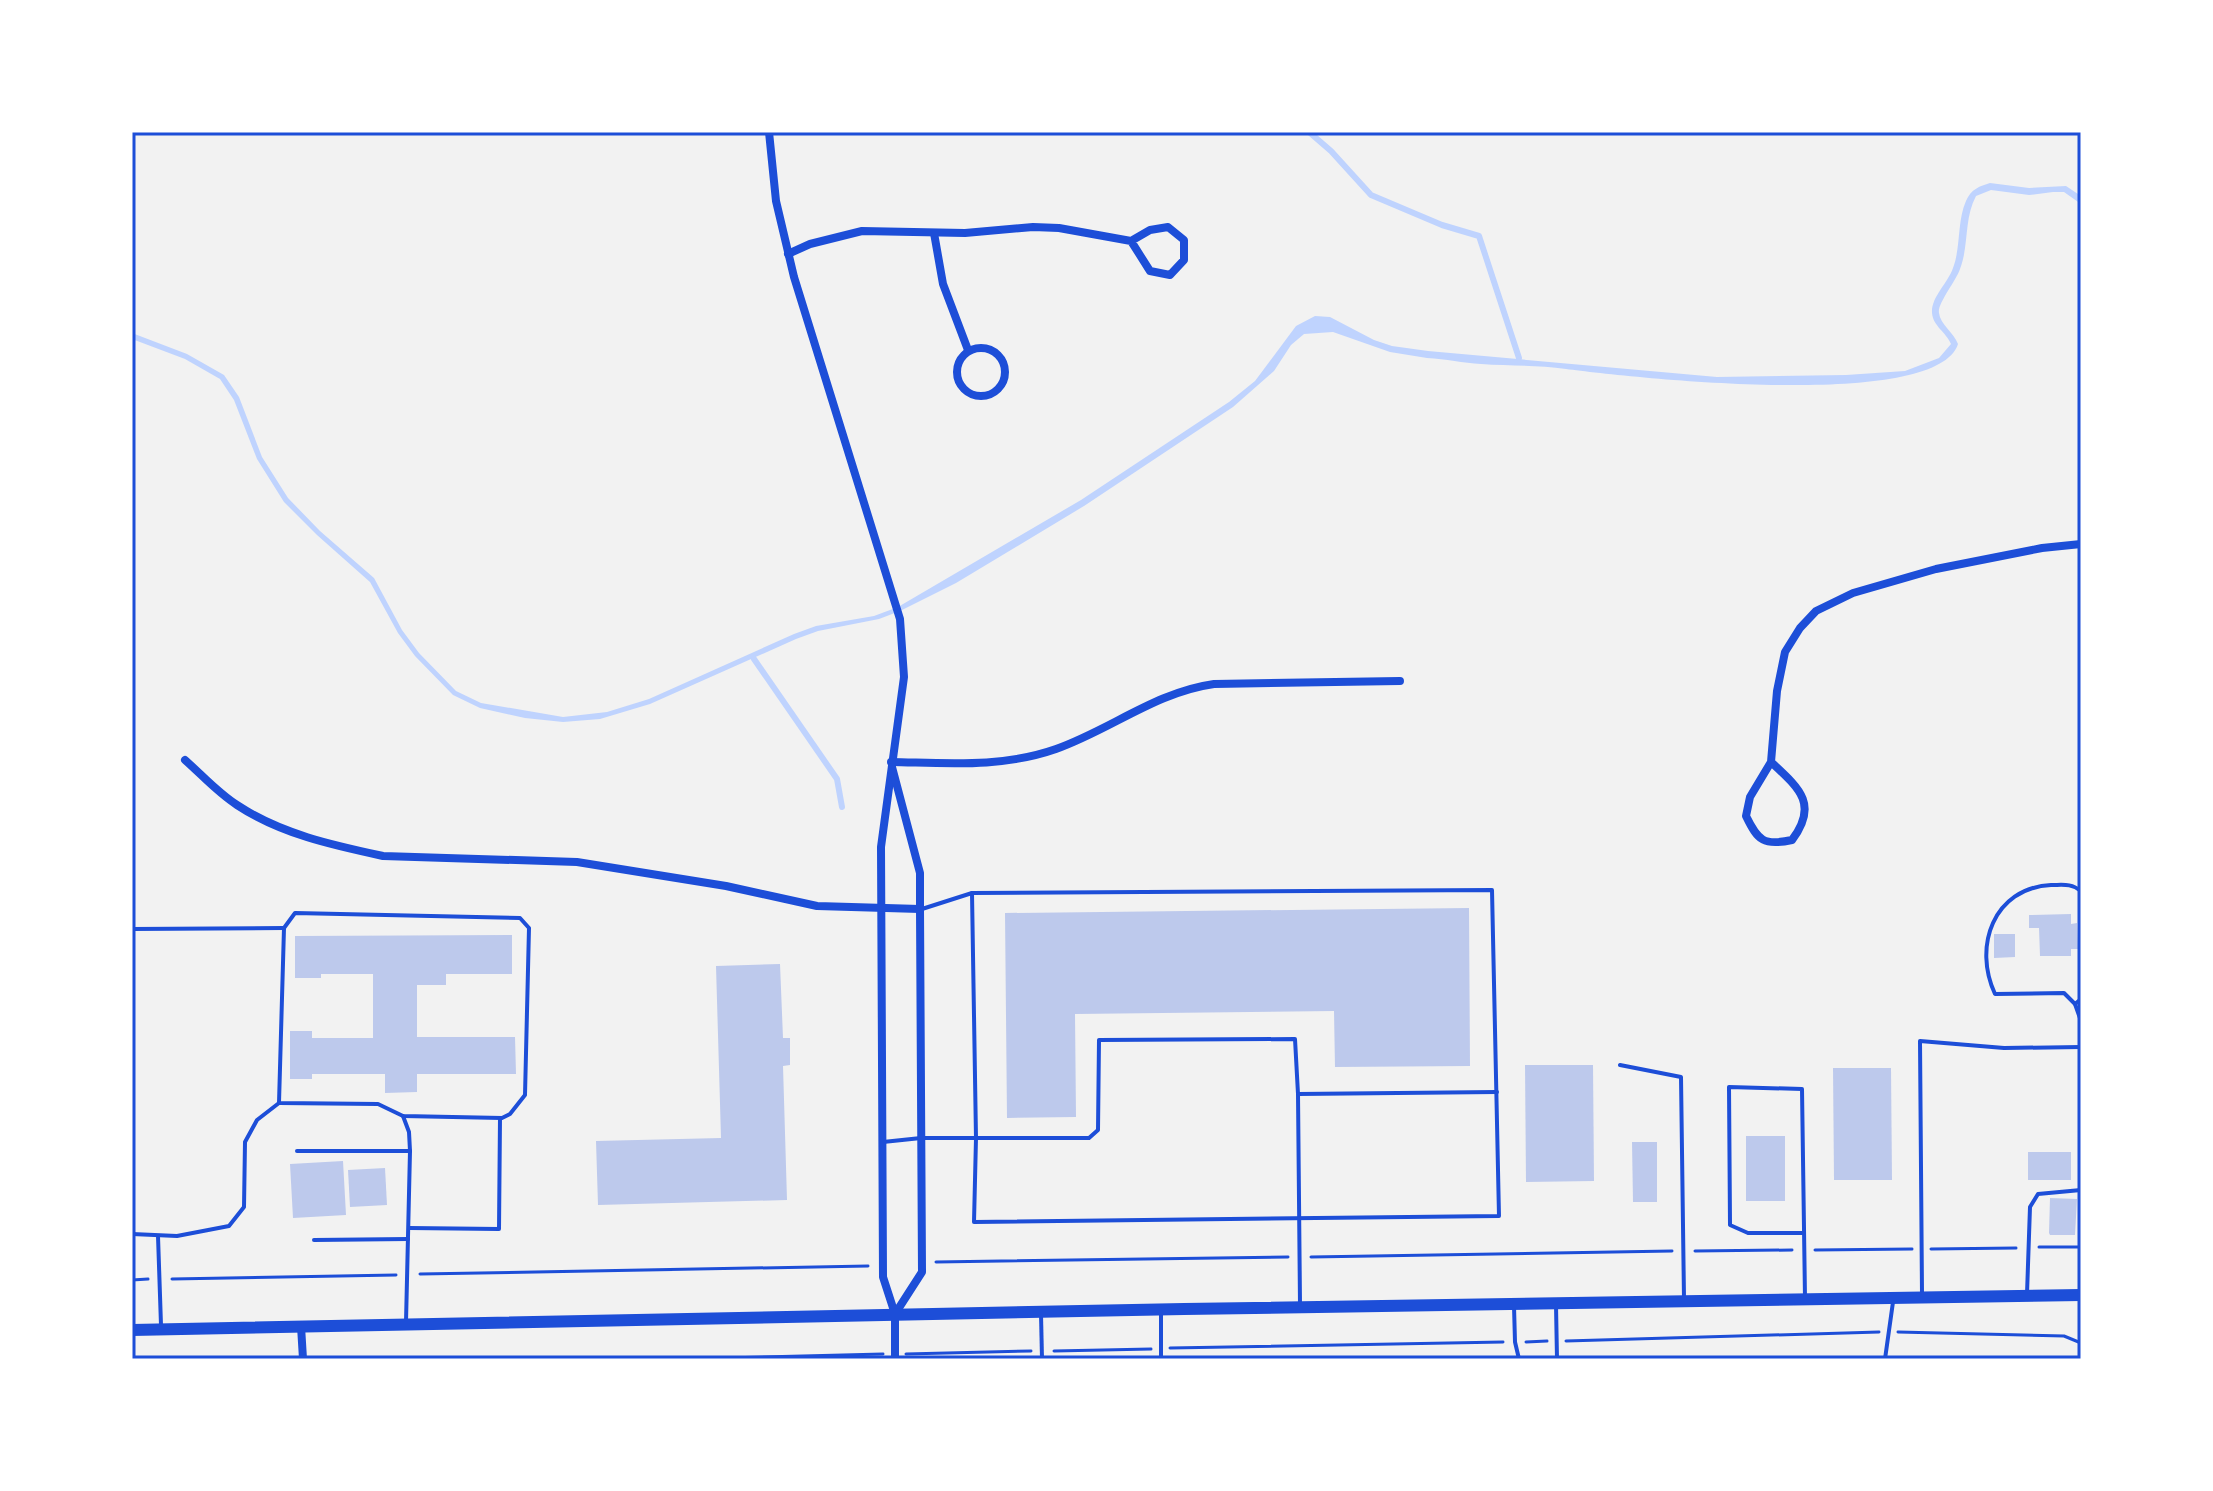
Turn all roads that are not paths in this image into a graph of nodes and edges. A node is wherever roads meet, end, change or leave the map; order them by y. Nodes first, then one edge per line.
1 (769, 132) edge
2 (934, 233) junction
3 (1131, 241) junction
4 (788, 254) junction
5 (968, 350) junction
6 (2081, 544) edge
7 (1400, 681) dead end
8 (185, 760) dead end
9 (891, 762) junction
10 (1771, 762) junction
11 (2081, 891) edge
12 (972, 893) junction
13 (882, 908) junction
14 (920, 909) junction
15 (284, 928) junction
16 (132, 929) edge
17 (2081, 999) edge
18 (2075, 1004) junction
19 (2081, 1021) edge
20 (2081, 1047) edge
21 (1620, 1065) dead end
22 (1497, 1092) junction
23 (1298, 1094) junction
24 (279, 1103) junction
25 (403, 1116) junction
26 (500, 1118) junction
27 (921, 1138) junction
28 (976, 1138) junction
29 (883, 1142) junction
30 (297, 1151) dead end
31 (410, 1151) junction
32 (2081, 1190) edge
33 (1299, 1220) junction
34 (409, 1228) junction
35 (1803, 1233) junction
36 (132, 1234) edge
37 (158, 1236) junction
38 (408, 1239) junction
39 (314, 1240) dead end
40 (2081, 1295) edge
41 (2027, 1296) junction
42 (1894, 1299) junction
43 (1922, 1299) junction
44 (1805, 1300) junction
45 (1684, 1302) junction
46 (1514, 1304) junction
47 (1556, 1304) junction
48 (1300, 1308) junction
49 (1161, 1310) junction
50 (1040, 1312) junction
51 (895, 1314) junction
52 (406, 1324) junction
53 (301, 1326) junction
54 (132, 1330) edge
55 (161, 1330) junction
56 (895, 1356) edge
57 (303, 1359) edge
58 (1042, 1359) edge
59 (1161, 1359) edge
60 (1519, 1359) edge
61 (1557, 1359) edge
62 (1885, 1359) edge

1 - 4 street
2 - 3 street
2 - 4 street
2 - 5 street
3 - 3 street
4 - 9 street
5 - 5 street
6 - 10 street
7 - 9 street
8 - 13 street
9 - 13 street
9 - 14 street
10 - 10 street
11 - 18 lane
12 - 14 lane
12 - 22 lane
12 - 28 lane
13 - 14 street
13 - 29 street
14 - 27 street
15 - 16 lane
15 - 24 lane
15 - 26 lane
17 - 18 lane
18 - 19 lane
20 - 43 lane
21 - 45 lane
22 - 23 lane
22 - 33 lane
23 - 28 lane
23 - 33 lane
24 - 25 lane
24 - 37 lane
25 - 26 lane
25 - 31 lane
26 - 34 lane
27 - 28 lane
27 - 29 lane
27 - 51 street
28 - 33 lane
29 - 51 street
30 - 31 lane
31 - 34 lane
32 - 41 lane
33 - 48 lane
34 - 38 lane
35 - 35 lane
35 - 44 lane
36 - 37 lane
37 - 55 lane
38 - 39 lane
38 - 52 lane
40 - 41 main road
41 - 43 main road
42 - 43 main road
42 - 44 main road
42 - 62 lane
44 - 45 main road
45 - 47 main road
46 - 47 main road
46 - 48 main road
46 - 60 lane
47 - 61 lane
48 - 49 main road
49 - 50 main road
49 - 59 lane
50 - 51 main road
50 - 58 lane
51 - 52 main road
51 - 56 street
52 - 53 main road
53 - 55 main road
53 - 57 street
54 - 55 main road

